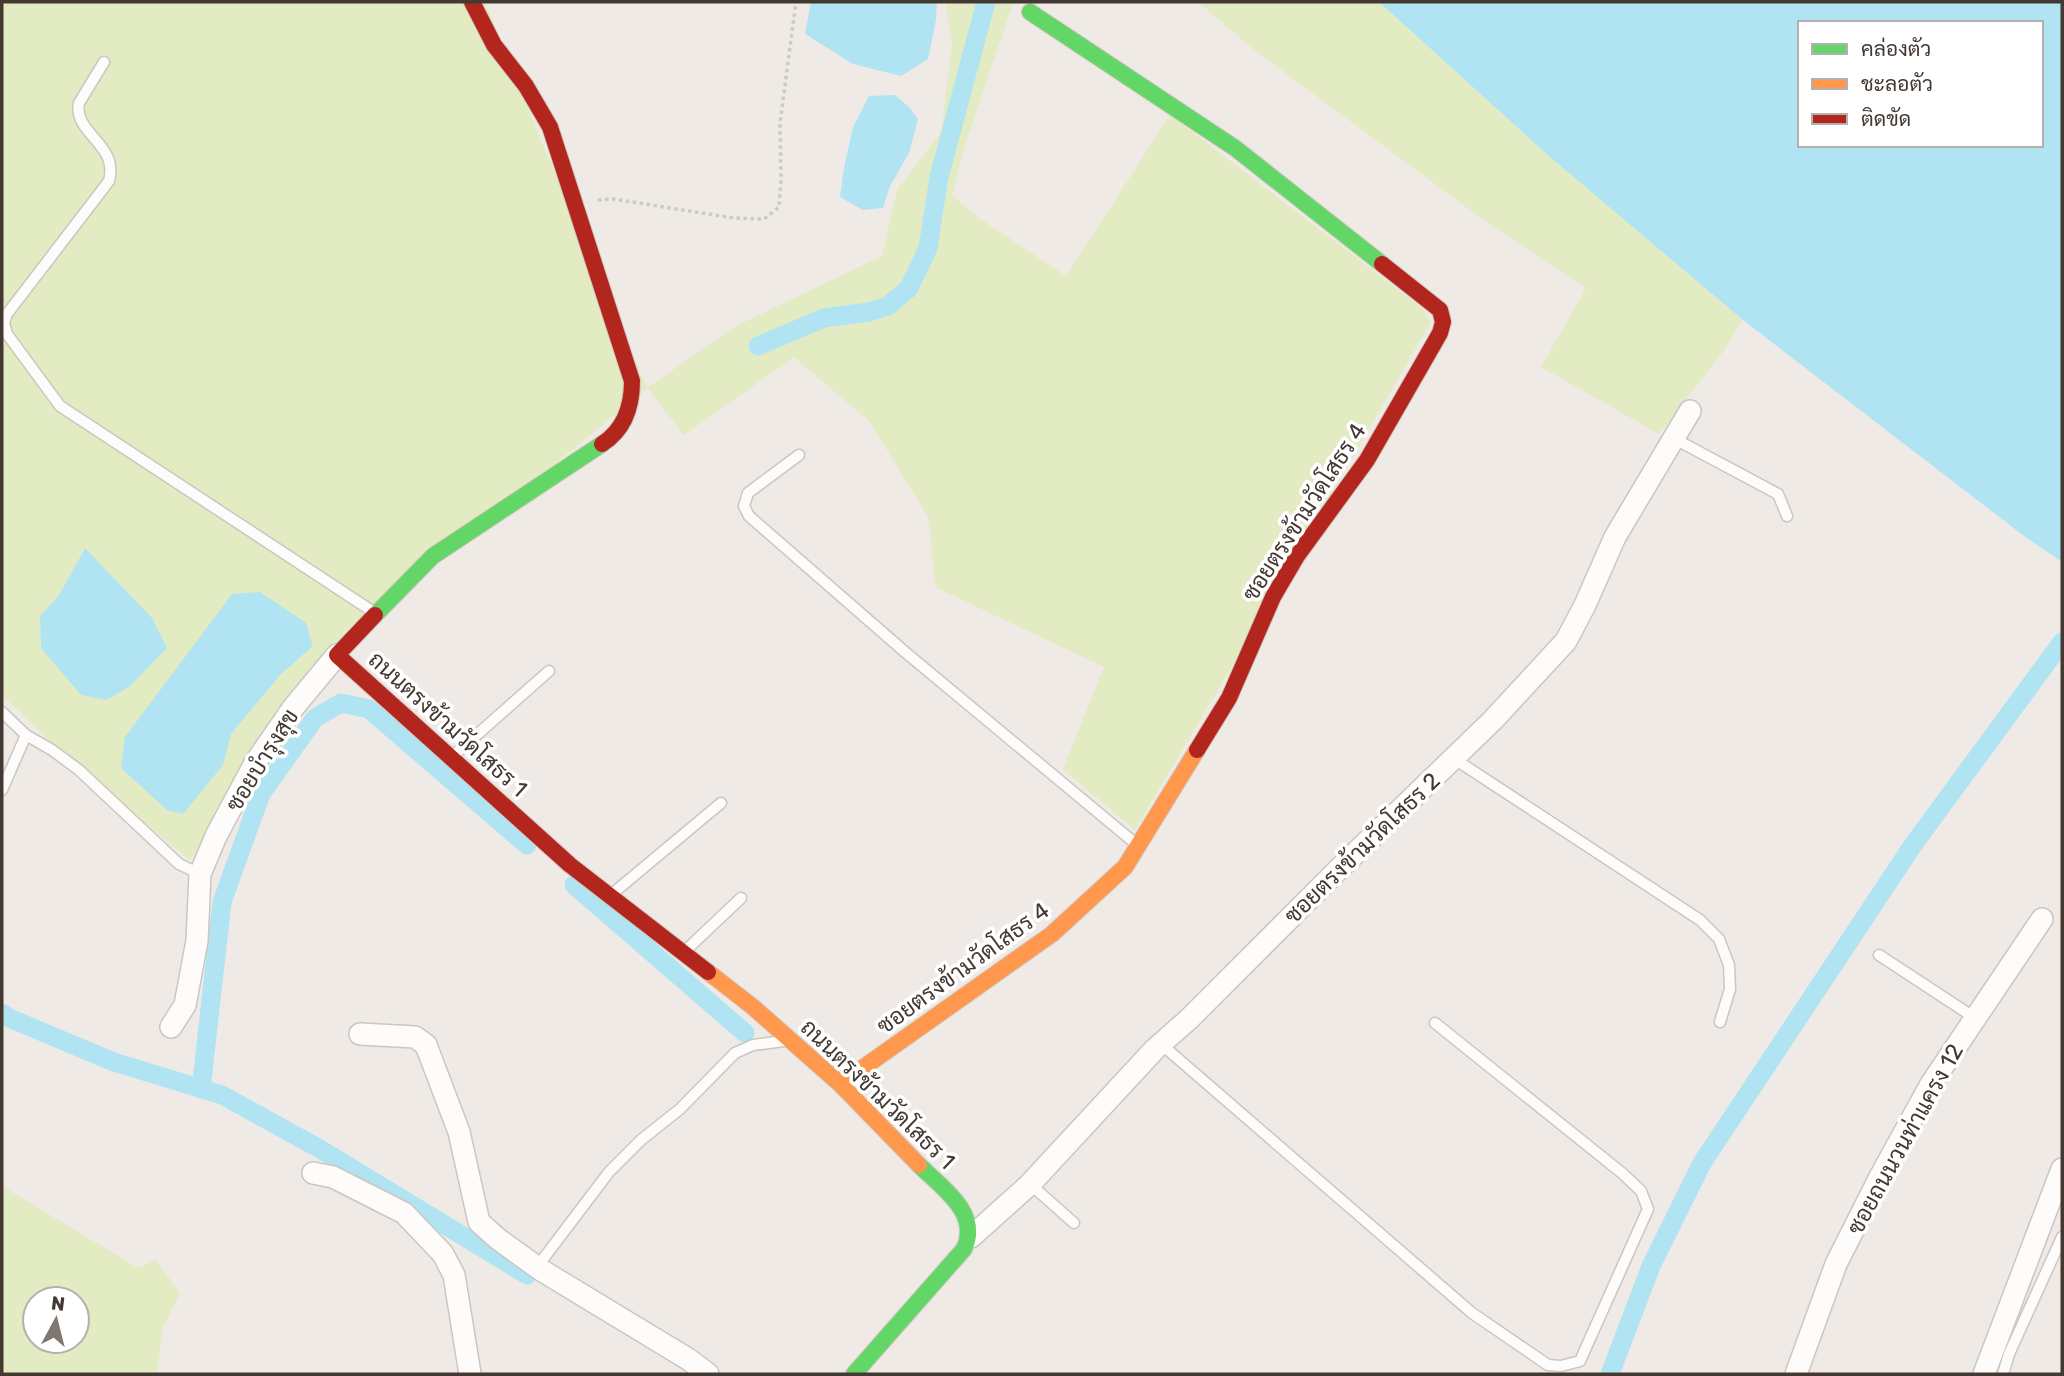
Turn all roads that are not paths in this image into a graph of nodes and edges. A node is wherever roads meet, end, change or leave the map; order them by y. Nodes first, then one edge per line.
1 (472, 2) edge
2 (1030, 12) dead end
3 (104, 62) dead end
4 (1690, 411) dead end
5 (1673, 438) junction
6 (799, 455) dead end
7 (1787, 516) dead end
8 (377, 615) junction
9 (337, 655) junction
10 (549, 671) dead end
11 (2, 712) edge
12 (26, 735) junction
13 (452, 757) junction
14 (1453, 758) junction
15 (2, 790) edge
16 (721, 803) dead end
17 (1139, 846) junction
18 (200, 874) junction
19 (610, 896) junction
20 (741, 898) dead end
21 (2042, 919) dead end
22 (684, 952) junction
23 (1879, 955) dead end
24 (1975, 1018) junction
25 (1435, 1023) dead end
26 (1720, 1023) dead end
27 (171, 1027) dead end
28 (360, 1034) dead end
29 (792, 1041) junction
30 (1161, 1044) junction
31 (840, 1084) junction
32 (2062, 1168) edge
33 (313, 1173) dead end
34 (1030, 1184) junction
35 (1074, 1223) dead end
36 (971, 1237) junction
37 (2062, 1237) edge
38 (537, 1267) junction
39 (470, 1374) edge
40 (708, 1374) edge
41 (854, 1374) edge
42 (1796, 1374) edge
43 (1984, 1374) edge
44 (2003, 1374) edge

1 - 8 street, ถนนตรงข้ามวัดโสธร 1
2 - 17 street, ซอยตรงข้ามวัดโสธร 4
3 - 8 lane
4 - 5 street, ซอยตรงข้ามวัดโสธร 2
5 - 7 lane
5 - 14 street, ซอยตรงข้ามวัดโสธร 2
6 - 17 lane
8 - 9 street, ถนนตรงข้ามวัดโสธร 1
9 - 13 street, ถนนตรงข้ามวัดโสธร 1
9 - 18 street, ซอยบำรุงสุข
10 - 13 lane
11 - 12 lane
12 - 15 lane
12 - 18 lane
13 - 19 street, ถนนตรงข้ามวัดโสธร 1
14 - 26 lane
14 - 30 street, ซอยตรงข้ามวัดโสธร 2
16 - 19 lane
17 - 31 street, ซอยตรงข้ามวัดโสธร 4
18 - 27 street, ซอยบำรุงสุข
19 - 22 street, ถนนตรงข้ามวัดโสธร 1
20 - 22 lane
21 - 24 street, ซอยถนนวนท่าแครง 12
22 - 29 street, ถนนตรงข้ามวัดโสธร 1
23 - 24 lane
24 - 42 street, ซอยถนนวนท่าแครง 12
25 - 30 lane
28 - 38 street
29 - 31 street, ถนนตรงข้ามวัดโสธร 1
29 - 38 lane
30 - 34 street, ซอยตรงข้ามวัดโสธร 2
31 - 36 street, ถนนตรงข้ามวัดโสธร 1
32 - 43 street
33 - 39 street
34 - 35 lane
34 - 36 street, ซอยตรงข้ามวัดโสธร 2
36 - 41 street
37 - 44 lane
38 - 40 street

